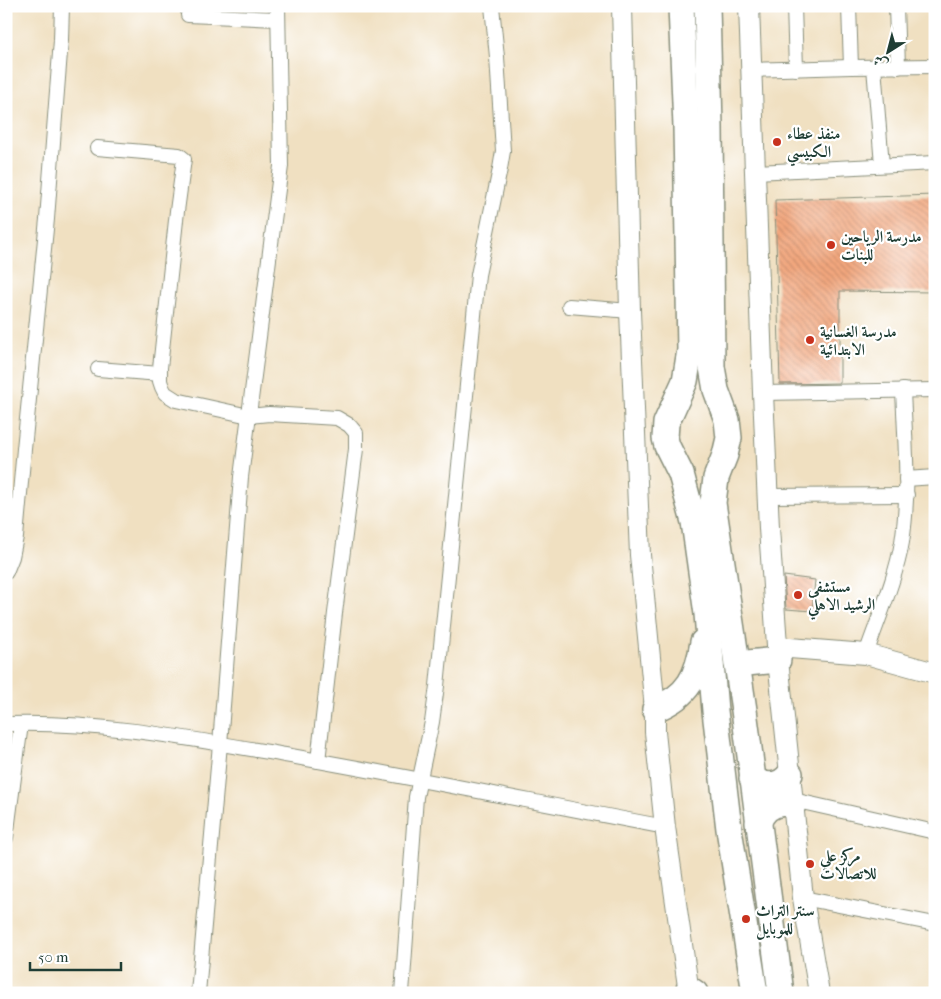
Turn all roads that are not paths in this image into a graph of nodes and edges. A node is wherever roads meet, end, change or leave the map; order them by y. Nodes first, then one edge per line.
1 (62, 6) edge
2 (492, 6) edge
3 (622, 6) edge
4 (681, 6) edge
5 (707, 6) edge
6 (749, 6) edge
7 (794, 6) edge
8 (849, 6) edge
9 (896, 6) edge
10 (278, 13) edge
11 (188, 15) dead end
12 (935, 66) edge
13 (851, 67) junction
14 (874, 67) junction
15 (898, 67) junction
16 (796, 69) junction
17 (751, 70) junction
18 (97, 148) dead end
19 (935, 163) edge
20 (882, 165) junction
21 (755, 172) junction
22 (569, 306) dead end
23 (630, 311) junction
24 (98, 369) dead end
25 (160, 374) junction
26 (903, 390) junction
27 (935, 390) edge
28 (763, 393) junction
29 (672, 409) junction
30 (724, 412) junction
31 (249, 416) junction
32 (725, 455) junction
33 (675, 459) junction
34 (935, 477) edge
35 (906, 479) junction
36 (907, 495) junction
37 (767, 496) junction
38 (6, 572) edge
39 (707, 614) junction
40 (778, 653) junction
41 (866, 654) junction
42 (737, 664) junction
43 (935, 674) edge
44 (655, 709) junction
45 (6, 724) edge
46 (21, 724) junction
47 (220, 744) junction
48 (318, 761) junction
49 (790, 774) junction
50 (752, 778) junction
51 (418, 781) junction
52 (793, 802) junction
53 (758, 823) junction
54 (664, 827) junction
55 (935, 832) edge
56 (6, 838) edge
57 (803, 898) junction
58 (935, 924) edge
59 (691, 992) edge
60 (198, 993) edge
61 (402, 993) edge
62 (755, 993) edge
63 (781, 993) edge
64 (819, 993) edge

1 - 38 street
2 - 51 street
3 - 23 main road
4 - 29 highway
5 - 30 highway
6 - 17 main road
7 - 16 street
8 - 13 street
9 - 15 street
10 - 11 street
10 - 31 street
12 - 15 street
13 - 14 street
13 - 16 street
14 - 15 street
14 - 20 street
16 - 17 street
17 - 21 main road
18 - 25 street
19 - 20 street
20 - 21 street
21 - 28 main road
22 - 23 street
23 - 44 main road
24 - 25 street
25 - 31 street
26 - 27 street
26 - 28 street
26 - 35 street
28 - 37 main road
29 - 30 highway
29 - 33 highway
30 - 32 highway
31 - 47 street
31 - 48 street
32 - 33 highway
32 - 42 highway
33 - 39 highway
34 - 35 street
35 - 36 street
36 - 37 street
36 - 41 street
37 - 40 main road
39 - 44 highway
39 - 62 highway
40 - 41 main road
40 - 42 highway
40 - 49 main road
41 - 43 main road
42 - 50 highway
44 - 54 main road
45 - 46 street
46 - 47 street
46 - 56 street
47 - 48 street
47 - 60 street
48 - 51 street
49 - 50 highway
49 - 52 main road
50 - 53 highway
51 - 54 street
51 - 61 street
52 - 53 highway
52 - 55 street
52 - 57 main road
53 - 63 highway
54 - 59 main road
57 - 58 street
57 - 64 main road

